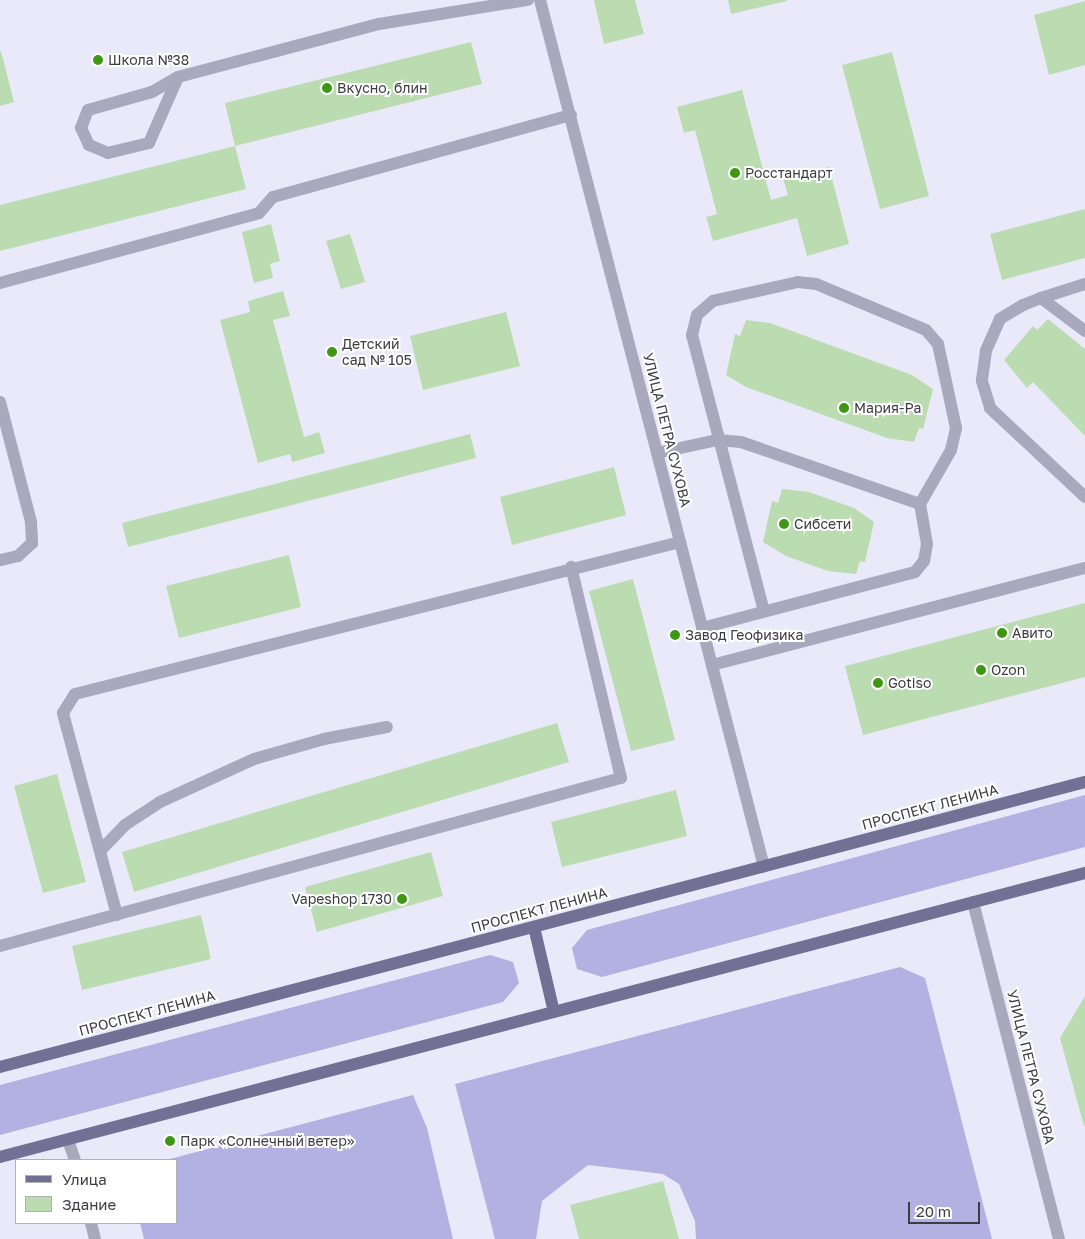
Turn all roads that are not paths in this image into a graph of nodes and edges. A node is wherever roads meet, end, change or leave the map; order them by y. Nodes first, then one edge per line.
1 (528, 0) edge
2 (540, 0) edge
3 (178, 77) junction
4 (571, 115) junction
5 (0, 284) edge
6 (1085, 284) edge
7 (1041, 298) junction
8 (1085, 331) edge
9 (0, 402) edge
10 (717, 440) junction
11 (657, 453) junction
12 (1085, 497) edge
13 (920, 504) junction
14 (680, 542) junction
15 (0, 560) edge
16 (571, 567) junction
17 (1085, 568) edge
18 (764, 611) junction
19 (702, 628) junction
20 (712, 665) junction
21 (387, 727) dead end
22 (1085, 782) edge
23 (100, 851) junction
24 (764, 866) junction
25 (1085, 873) edge
26 (973, 902) junction
27 (117, 915) junction
28 (534, 927) junction
29 (0, 946) edge
30 (554, 1012) junction
31 (0, 1067) edge
32 (68, 1140) junction
33 (0, 1158) edge
34 (75, 1159) edge
35 (91, 1224) edge
36 (95, 1239) edge
37 (1060, 1239) edge

1 - 3 street
2 - 4 street, УЛИЦА ПЕТРА СУХОВА
3 - 3 street
4 - 5 street
4 - 11 street, УЛИЦА ПЕТРА СУХОВА
6 - 7 street
7 - 8 street
7 - 12 street
9 - 15 street
10 - 11 street
10 - 13 street
10 - 13 street
10 - 18 street
11 - 14 street, УЛИЦА ПЕТРА СУХОВА
13 - 18 street
14 - 16 street
14 - 19 street, УЛИЦА ПЕТРА СУХОВА
16 - 23 street
16 - 27 street
17 - 20 street
18 - 19 street
19 - 20 street, УЛИЦА ПЕТРА СУХОВА
20 - 24 street, УЛИЦА ПЕТРА СУХОВА
21 - 23 street
22 - 24 main road, ПРОСПЕКТ ЛЕНИНА
23 - 27 street
24 - 28 main road, ПРОСПЕКТ ЛЕНИНА
25 - 26 main road
26 - 30 main road
26 - 37 street, УЛИЦА ПЕТРА СУХОВА
27 - 29 street
28 - 30 main road
28 - 31 main road, ПРОСПЕКТ ЛЕНИНА
30 - 32 main road
32 - 33 main road
32 - 34 street
35 - 36 street

